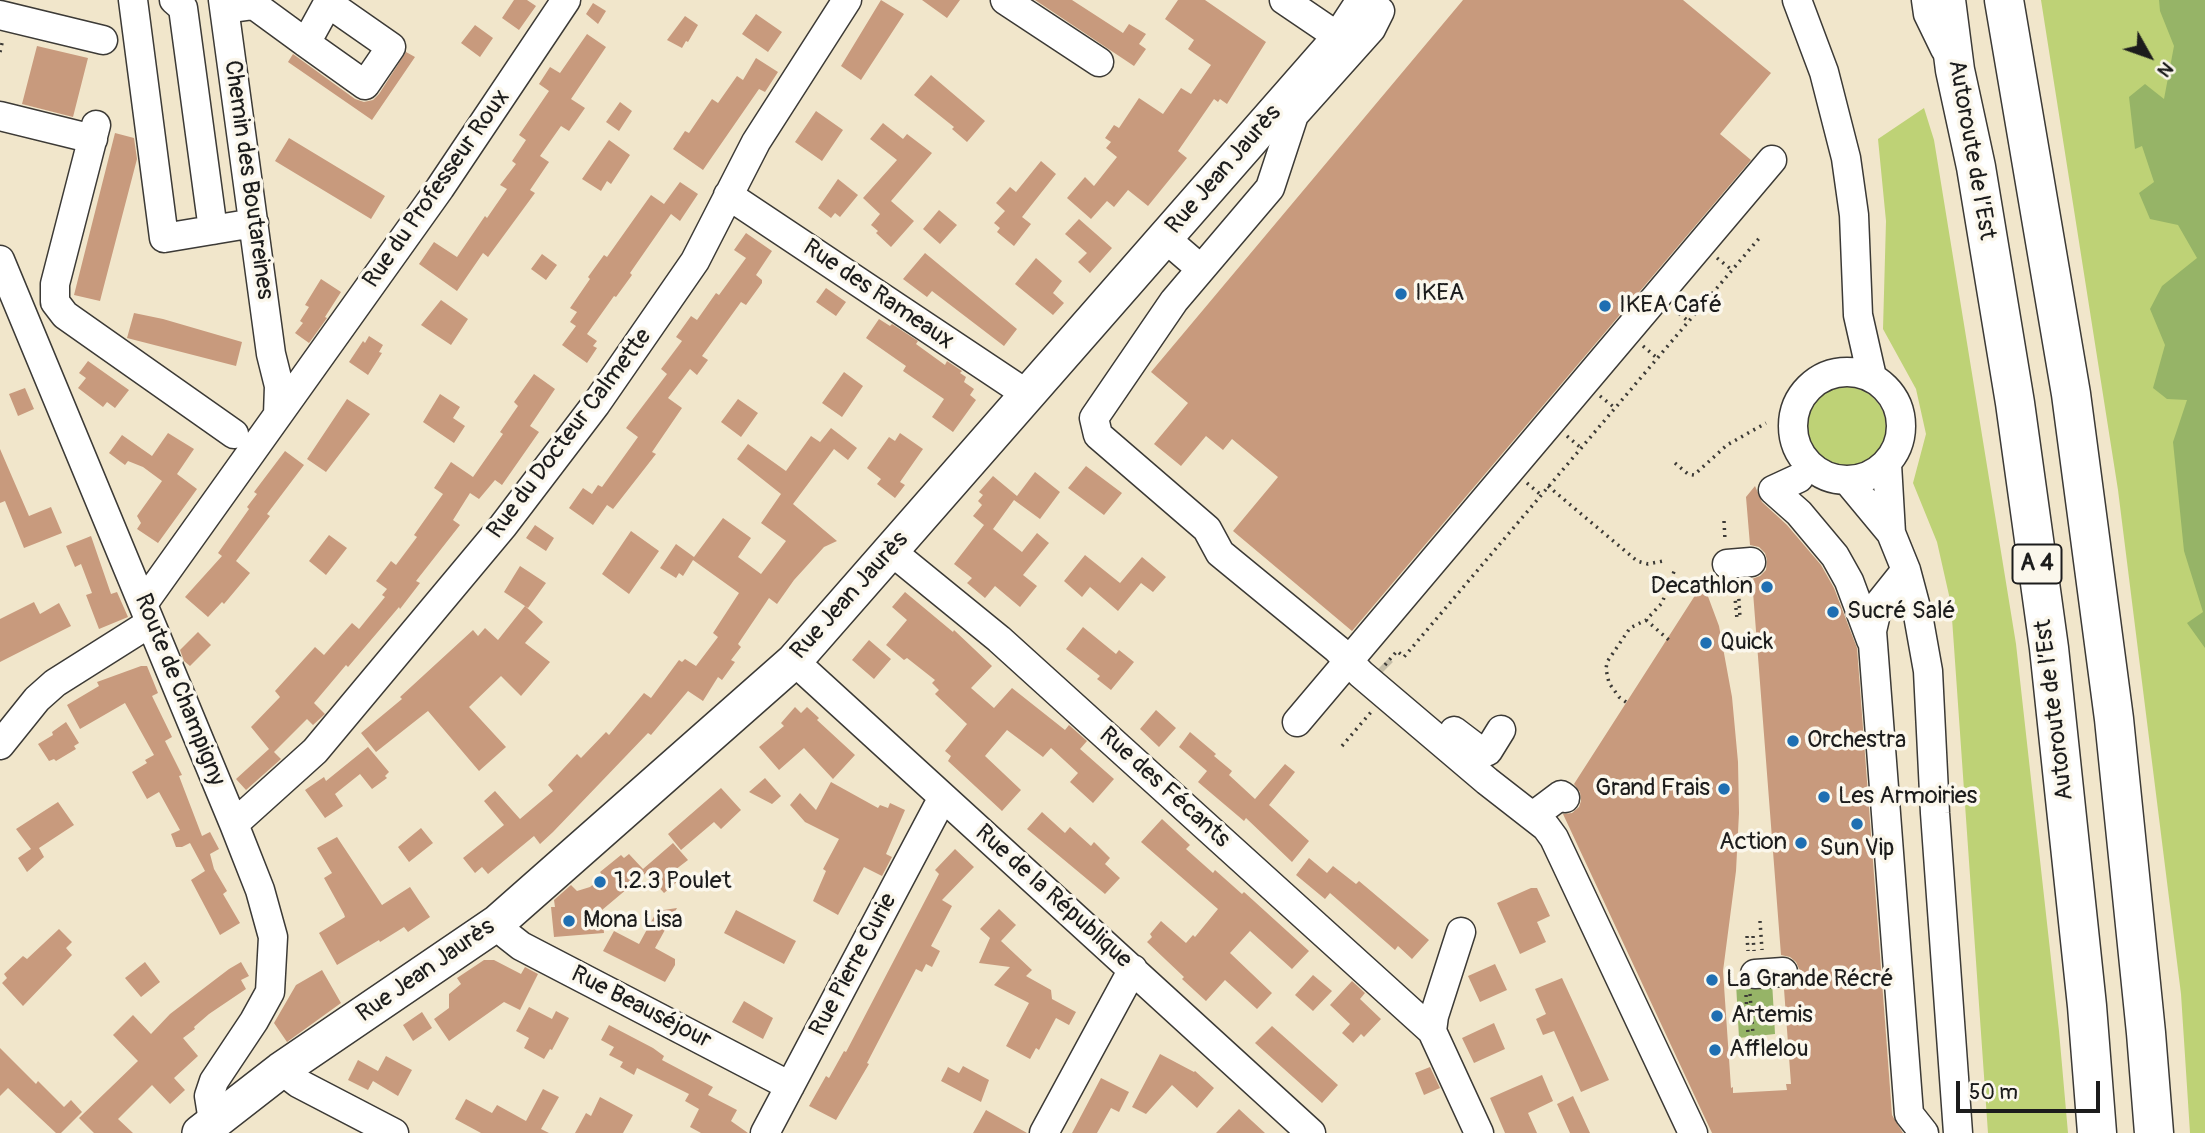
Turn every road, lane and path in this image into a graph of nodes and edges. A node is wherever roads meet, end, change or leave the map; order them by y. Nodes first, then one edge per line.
1 (133, 0) edge
2 (174, 0) edge
3 (566, 0) edge
4 (847, 0) edge
5 (1005, 0) edge
6 (1284, 0) edge
7 (1797, 0) edge
8 (1926, 0) edge
9 (1947, 0) edge
10 (2004, 0) edge
11 (224, 4) edge
12 (1378, 4) edge
13 (0, 15) edge
14 (1340, 38) junction
15 (103, 40) dead end
16 (306, 43) dead end
17 (1099, 62) dead end
18 (1955, 70) junction
19 (0, 116) edge
20 (1772, 160) dead end
21 (728, 195) junction
22 (254, 223) junction
23 (213, 230) junction
24 (1761, 236) dead end
25 (1165, 238) junction
26 (0, 260) edge
27 (1201, 269) junction
28 (55, 302) junction
29 (23, 314) junction
30 (1857, 315) junction
31 (1834, 373) junction
32 (1872, 377) junction
33 (274, 388) junction
34 (1028, 396) junction
35 (1766, 423) dead end
36 (246, 439) junction
37 (1675, 463) dead end
38 (1887, 464) junction
39 (1799, 478) dead end
40 (1847, 480) junction
41 (1548, 486) junction
42 (1891, 533) junction
43 (891, 551) junction
44 (1664, 561) dead end
45 (1735, 561) dead end
46 (1675, 569) dead end
47 (1906, 570) junction
48 (146, 614) junction
49 (1739, 618) dead end
50 (1646, 620) junction
51 (1670, 641) dead end
52 (1874, 648) junction
53 (794, 661) junction
54 (1348, 662) junction
55 (1377, 677) junction
56 (1626, 702) dead end
57 (1297, 722) dead end
58 (1501, 730) dead end
59 (0, 745) edge
60 (1342, 746) dead end
61 (943, 797) junction
62 (1565, 798) dead end
63 (1533, 816) junction
64 (234, 824) junction
65 (1760, 921) dead end
66 (497, 923) junction
67 (1461, 932) dead end
68 (1747, 936) dead end
69 (1133, 969) junction
70 (1758, 974) junction
71 (1432, 1031) junction
72 (1750, 1034) dead end
73 (281, 1070) junction
74 (790, 1086) junction
75 (206, 1127) edge
76 (394, 1133) edge
77 (765, 1133) edge
78 (1044, 1133) edge
79 (1311, 1133) edge
80 (1479, 1133) edge
81 (1692, 1133) edge
82 (1924, 1133) edge
83 (1958, 1133) edge
84 (2096, 1133) edge
85 (2154, 1133) edge

1 - 23 street
2 - 23 street
3 - 33 street, Rue du Professeur Roux
4 - 21 street, Rue du Docteur Calmette
5 - 17 street
6 - 14 street
7 - 30 street
8 - 18 street
9 - 18 highway, Autoroute de l’Est / A 4
10 - 85 highway, A 4
11 - 16 street
11 - 22 street, Chemin des Boutareines
12 - 14 main road, Rue Jean Jaurès
12 - 27 street
13 - 15 street
14 - 25 main road, Rue Jean Jaurès
18 - 84 highway, Autoroute de l’Est / A 4
19 - 28 street
20 - 54 street
21 - 34 street, Rue des Rameaux
21 - 64 street, Rue du Docteur Calmette
22 - 23 street
22 - 33 street, Chemin des Boutareines
24 - 41 path
25 - 27 street
25 - 34 main road, Rue Jean Jaurès
26 - 29 street, Route de Champigny
27 - 54 street
28 - 29 street
28 - 36 street
29 - 48 street, Route de Champigny
30 - 31 street
30 - 32 street
31 - 32 street
31 - 40 street
32 - 38 street
33 - 36 street, Rue du Professeur Roux
34 - 43 main road, Rue Jean Jaurès
35 - 37 path
36 - 48 street, Rue du Professeur Roux
38 - 40 street
38 - 42 street
39 - 52 street
40 - 42 street
41 - 44 path
41 - 55 path
42 - 47 street
43 - 53 main road, Rue Jean Jaurès
43 - 71 street, Rue des Fécants
45 - 49 path
46 - 50 path
47 - 52 street
47 - 83 street
48 - 59 street
48 - 64 street, Route de Champigny
50 - 51 path
50 - 56 path
52 - 82 street
53 - 61 street, Rue de la République
53 - 66 main road, Rue Jean Jaurès
54 - 55 street
54 - 57 street
55 - 58 street
55 - 60 path
55 - 63 street
61 - 69 street, Rue de la République
61 - 74 street, Rue Pierre Curie
62 - 63 street
63 - 81 street
64 - 75 street, Route de Champigny
65 - 70 path
66 - 73 main road, Rue Jean Jaurès
66 - 74 street, Rue Beauséjour
67 - 71 street
68 - 70 path
69 - 78 street
69 - 79 street, Rue de la République
70 - 72 path
71 - 80 street
73 - 75 main road, Rue Jean Jaurès
73 - 76 street
74 - 77 street, Rue Pierre Curie

